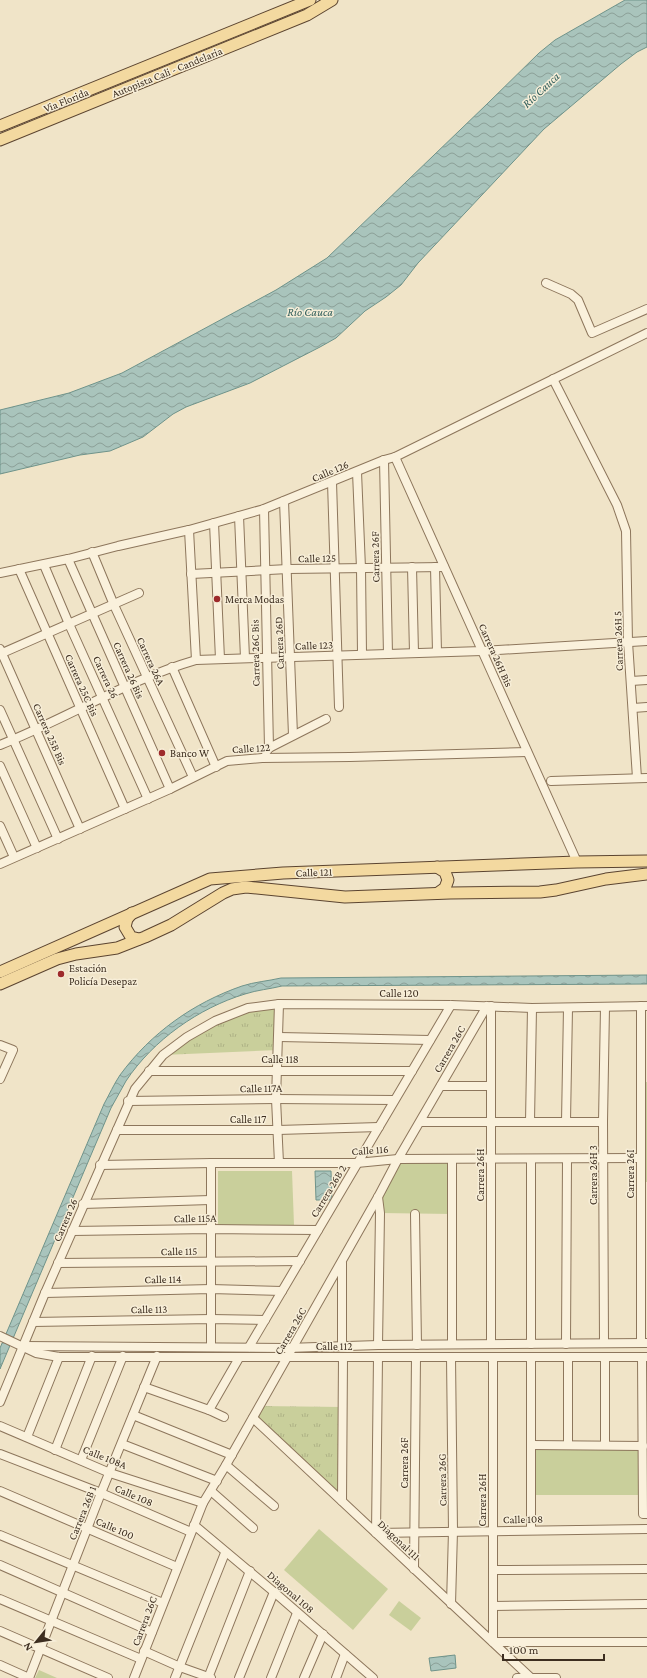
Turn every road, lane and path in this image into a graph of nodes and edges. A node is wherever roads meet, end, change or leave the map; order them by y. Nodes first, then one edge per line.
1 (310, 0) edge
2 (332, 0) edge
3 (0, 126) edge
4 (0, 140) edge
5 (546, 283) dead end
6 (647, 309) edge
7 (647, 333) edge
8 (552, 379) junction
9 (395, 457) junction
10 (384, 460) junction
11 (357, 472) junction
12 (332, 482) junction
13 (284, 502) junction
14 (264, 509) junction
15 (239, 516) junction
16 (214, 523) junction
17 (189, 530) junction
18 (92, 552) junction
19 (68, 559) junction
20 (44, 565) junction
21 (412, 567) junction
22 (435, 567) junction
23 (444, 567) junction
24 (361, 568) junction
25 (386, 568) junction
26 (19, 569) junction
27 (288, 569) junction
28 (335, 569) junction
29 (265, 571) junction
30 (241, 572) junction
31 (0, 573) edge
32 (216, 573) junction
33 (191, 574) junction
34 (139, 593) dead end
35 (114, 605) junction
36 (93, 614) junction
37 (69, 624) junction
38 (47, 634) junction
39 (647, 641) edge
40 (628, 642) junction
41 (482, 651) junction
42 (1, 652) edge
43 (437, 652) junction
44 (414, 653) junction
45 (362, 654) junction
46 (388, 654) junction
47 (337, 655) junction
48 (266, 657) junction
49 (290, 657) junction
50 (245, 658) junction
51 (220, 659) junction
52 (196, 660) junction
53 (172, 667) junction
54 (147, 677) junction
55 (647, 680) edge
56 (631, 681) junction
57 (125, 686) junction
58 (102, 697) junction
59 (339, 707) dead end
60 (647, 707) edge
61 (80, 708) junction
62 (633, 708) junction
63 (0, 710) edge
64 (326, 719) dead end
65 (36, 729) junction
66 (293, 735) junction
67 (13, 740) junction
68 (0, 745) edge
69 (269, 748) junction
70 (527, 752) junction
71 (262, 758) junction
72 (0, 766) edge
73 (216, 767) junction
74 (193, 777) junction
75 (637, 778) junction
76 (647, 778) edge
77 (551, 781) dead end
78 (170, 789) junction
79 (148, 799) junction
80 (125, 809) junction
81 (0, 826) edge
82 (80, 829) junction
83 (58, 839) junction
84 (36, 848) junction
85 (14, 858) junction
86 (647, 861) edge
87 (577, 862) junction
88 (0, 864) edge
89 (437, 867) junction
90 (647, 874) edge
91 (438, 893) junction
92 (132, 913) junction
93 (139, 939) junction
94 (1, 976) edge
95 (280, 1004) junction
96 (451, 1004) junction
97 (489, 1006) junction
98 (644, 1006) edge
99 (605, 1007) junction
100 (532, 1008) junction
101 (568, 1008) junction
102 (279, 1037) junction
103 (430, 1040) junction
104 (644, 1044) edge
105 (0, 1045) edge
106 (163, 1055) joint
107 (277, 1070) junction
108 (149, 1071) junction
109 (412, 1071) junction
110 (1, 1077) edge
111 (644, 1082) edge
112 (441, 1086) junction
113 (491, 1086) junction
114 (276, 1099) junction
115 (394, 1100) junction
116 (128, 1101) junction
117 (421, 1122) junction
118 (491, 1122) junction
119 (530, 1122) junction
120 (566, 1122) junction
121 (603, 1122) junction
122 (379, 1127) junction
123 (117, 1130) junction
124 (278, 1130) junction
125 (641, 1158) junction
126 (398, 1159) junction
127 (452, 1159) junction
128 (490, 1159) junction
129 (531, 1159) junction
130 (567, 1159) junction
131 (604, 1159) junction
132 (211, 1163) junction
133 (279, 1163) junction
134 (358, 1163) junction
135 (100, 1165) junction
136 (644, 1182) edge
137 (378, 1197) junction
138 (210, 1200) junction
139 (83, 1204) junction
140 (415, 1214) dead end
141 (644, 1221) edge
142 (210, 1229) junction
143 (318, 1230) junction
144 (72, 1231) junction
145 (644, 1257) edge
146 (211, 1261) junction
147 (300, 1261) junction
148 (342, 1262) junction
149 (58, 1263) junction
150 (211, 1289) junction
151 (282, 1291) junction
152 (45, 1293) junction
153 (644, 1294) edge
154 (211, 1319) junction
155 (265, 1320) junction
156 (34, 1322) junction
157 (0, 1336) edge
158 (604, 1343) junction
159 (644, 1343) edge
160 (417, 1344) junction
161 (452, 1344) junction
162 (491, 1344) junction
163 (531, 1344) junction
164 (566, 1344) junction
165 (342, 1345) junction
166 (378, 1345) junction
167 (21, 1346) junction
168 (211, 1347) junction
169 (249, 1347) junction
170 (293, 1347) junction
171 (92, 1356) junction
172 (123, 1356) junction
173 (157, 1356) junction
174 (59, 1357) junction
175 (287, 1357) junction
176 (343, 1357) junction
177 (378, 1357) junction
178 (416, 1357) junction
179 (451, 1357) junction
180 (493, 1357) junction
181 (531, 1357) junction
182 (568, 1357) junction
183 (605, 1357) junction
184 (644, 1357) edge
185 (239, 1358) junction
186 (144, 1387) junction
187 (0, 1402) edge
188 (645, 1404) edge
189 (209, 1410) junction
190 (133, 1415) junction
191 (224, 1417) dead end
192 (253, 1418) junction
193 (0, 1426) edge
194 (27, 1437) junction
195 (644, 1441) edge
196 (122, 1444) junction
197 (532, 1445) junction
198 (568, 1445) junction
199 (605, 1446) junction
200 (55, 1450) junction
201 (0, 1454) edge
202 (232, 1455) junction
203 (81, 1460) junction
204 (226, 1465) junction
205 (110, 1473) junction
206 (645, 1478) edge
207 (217, 1481) junction
208 (0, 1491) edge
209 (211, 1491) junction
210 (101, 1493) junction
211 (342, 1501) junction
212 (203, 1503) junction
213 (274, 1506) dead end
214 (645, 1514) edge
215 (87, 1528) junction
216 (253, 1528) dead end
217 (192, 1529) junction
218 (647, 1529) edge
219 (493, 1530) junction
220 (531, 1530) junction
221 (415, 1531) junction
222 (453, 1531) junction
223 (376, 1533) junction
224 (0, 1535) edge
225 (225, 1552) junction
226 (0, 1565) edge
227 (73, 1565) junction
228 (177, 1567) junction
229 (414, 1569) junction
230 (647, 1569) edge
231 (493, 1570) junction
232 (250, 1571) junction
233 (62, 1592) junction
234 (274, 1592) junction
235 (0, 1599) edge
236 (163, 1603) junction
237 (451, 1604) junction
238 (647, 1604) edge
239 (493, 1606) junction
240 (297, 1613) junction
241 (51, 1621) junction
242 (0, 1631) edge
243 (152, 1632) junction
244 (323, 1634) junction
245 (492, 1642) junction
246 (647, 1642) edge
247 (40, 1648) junction
248 (345, 1654) junction
249 (143, 1655) junction
250 (0, 1665) edge
251 (180, 1667) junction
252 (370, 1677) edge
253 (530, 1677) edge
254 (29, 1678) edge
255 (108, 1678) edge
256 (134, 1678) edge
257 (175, 1678) edge
258 (209, 1678) edge
259 (239, 1678) edge
260 (272, 1678) edge
261 (304, 1678) edge
262 (336, 1678) edge
263 (517, 1678) edge
264 (556, 1678) edge

1 - 3 main road, Via Florida
2 - 4 main road, Autopista Cali - Candelaria
5 - 6 street
7 - 8 street, Calle 126
8 - 9 street, Calle 126
8 - 40 street, Carrera 26H 5
9 - 10 street, Calle 126
9 - 23 street, Carrera 26H Bis
10 - 11 street, Calle 126
10 - 25 street, Carrera 26F
11 - 12 street, Calle 126
11 - 24 street
12 - 13 street, Calle 126
12 - 28 street
13 - 14 street, Calle 126
13 - 27 street, Carrera 26D
14 - 15 street, Calle 126
14 - 29 street, Carrera 26C Bis
15 - 16 street, Calle 126
15 - 30 street
16 - 17 street, Calle 126
16 - 32 street
17 - 18 street, Calle 126
17 - 33 street
18 - 19 street, Calle 126
18 - 35 street, Carrera 26A
19 - 20 street, Calle 126
19 - 36 street, Carrera 26 Bis
20 - 26 street, Calle 126
20 - 37 street, Carrera 26
21 - 22 street, Calle 125
21 - 25 street, Calle 125
21 - 44 street
22 - 23 street, Calle 125
22 - 43 street
23 - 41 street, Carrera 26H Bis
24 - 25 street, Calle 125
24 - 28 street, Calle 125
24 - 45 street
25 - 46 street, Carrera 26F
26 - 31 street, Calle 126
26 - 38 street, Carrera 25C Bis
27 - 28 street, Calle 125
27 - 29 street, Calle 125
27 - 49 street, Carrera 26D
28 - 47 street
29 - 30 street, Calle 125
29 - 48 street, Carrera 26C Bis
30 - 32 street, Calle 125
30 - 50 street
32 - 33 street, Calle 125
32 - 51 street
33 - 52 street
34 - 35 street
35 - 36 street
35 - 54 street, Carrera 26A
36 - 37 street
36 - 57 street, Carrera 26 Bis
37 - 38 street
37 - 58 street, Carrera 26
38 - 42 street
38 - 61 street, Carrera 25C Bis
39 - 40 street, Calle 123
40 - 41 street, Calle 123
40 - 56 street, Carrera 26H 5
41 - 43 street, Calle 123
41 - 70 street, Carrera 26H Bis
42 - 65 street, Carrera 25B Bis
43 - 44 street, Calle 123
44 - 46 street, Calle 123
45 - 46 street, Calle 123
45 - 47 street, Calle 123
47 - 49 street, Calle 123
47 - 59 street
48 - 49 street, Calle 123
48 - 50 street, Calle 123
48 - 69 street, Carrera 26C Bis
49 - 66 street, Carrera 26D
50 - 51 street, Calle 123
51 - 52 street, Calle 123
52 - 53 street, Calle 123
53 - 54 street, Calle 123
53 - 73 street
54 - 57 street, Calle 123
54 - 74 street, Carrera 26A
55 - 56 street
56 - 62 street, Carrera 26H 5
57 - 58 street, Calle 123
57 - 78 street, Carrera 26 Bis
58 - 61 street, Calle 123
58 - 79 street, Carrera 26
60 - 62 street
61 - 65 street, Calle 123
61 - 80 street, Carrera 25C Bis
62 - 75 street, Carrera 26H 5
63 - 67 street
64 - 66 street
65 - 67 street, Calle 123
65 - 82 street, Carrera 25B Bis
66 - 69 street
67 - 68 street, Calle 123
67 - 83 street
69 - 71 street
70 - 71 street, Calle 122
70 - 87 street, Carrera 26H Bis
71 - 73 street, Calle 122
72 - 84 street
73 - 74 street, Calle 122
74 - 78 street, Calle 122
75 - 76 street
75 - 77 street
78 - 79 street, Calle 122
79 - 80 street, Calle 122
80 - 82 street, Calle 122
81 - 85 street
82 - 83 street, Calle 122
83 - 84 street, Calle 122
84 - 85 street, Calle 122
85 - 88 street, Calle 122
86 - 87 main road, Calle 121
87 - 89 main road, Calle 121
89 - 91 main road
89 - 92 main road, Calle 121
90 - 91 main road, Calle 121
91 - 93 main road, Calle 121
92 - 93 main road
92 - 94 main road, Calle 121
93 - 94 main road, Calle 121
95 - 96 street, Calle 120
95 - 102 street
95 - 106 street, Calle 120
96 - 97 street, Calle 120
96 - 103 street, Carrera 26B 2
97 - 100 street, Calle 120
97 - 112 street, Carrera 26C
97 - 113 street, Carrera 26H
98 - 99 street, Calle 120
98 - 104 street, Carrera 26I
99 - 101 street, Calle 120
99 - 121 street, Carrera 26H 3
100 - 101 street, Calle 120
100 - 119 street
101 - 120 street
102 - 103 street
102 - 107 street
103 - 109 street, Carrera 26B 2
104 - 111 street, Carrera 26I
105 - 110 street
106 - 108 street, Carrera 26
107 - 108 street, Calle 118
107 - 109 street, Calle 118
107 - 114 street
108 - 116 street, Carrera 26
109 - 115 street, Carrera 26B 2
111 - 125 street, Carrera 26I
112 - 113 street
112 - 117 street, Carrera 26C
113 - 118 street, Carrera 26H
114 - 115 street, Calle 117A
114 - 116 street, Calle 117A
114 - 124 street
115 - 122 street, Carrera 26B 2
116 - 123 street, Carrera 26
117 - 118 street
117 - 126 street, Carrera 26C
118 - 119 street
118 - 128 street, Carrera 26H
119 - 120 street
120 - 121 street
121 - 131 street, Carrera 26H 3
122 - 124 street, Calle 117
122 - 134 street, Carrera 26B 2
123 - 124 street, Calle 117
123 - 135 street, Carrera 26
124 - 133 street
125 - 131 street, Calle 116
125 - 136 street, Carrera 26I
126 - 127 street, Calle 116
126 - 134 street, Calle 116
126 - 137 street, Carrera 26C
127 - 128 street, Calle 116
127 - 161 street
128 - 129 street, Calle 116
128 - 162 street, Carrera 26H
129 - 130 street, Calle 116
129 - 163 street
130 - 131 street, Calle 116
130 - 164 street
131 - 158 street, Carrera 26H 3
132 - 133 street, Calle 116
132 - 135 street, Calle 116
132 - 138 street
133 - 134 street, Calle 116
134 - 143 street, Carrera 26B 2
135 - 139 street, Carrera 26
136 - 141 street, Carrera 26I
137 - 148 street, Carrera 26C
137 - 166 street
138 - 139 street
138 - 142 street
139 - 144 street, Carrera 26
140 - 160 street
141 - 145 street, Carrera 26I
142 - 143 street, Calle 115A
142 - 144 street, Calle 115A
142 - 146 street
143 - 147 street, Carrera 26B 2
144 - 149 street, Carrera 26
145 - 153 street, Carrera 26I
146 - 147 street, Calle 115
146 - 149 street, Calle 115
146 - 150 street
147 - 151 street, Carrera 26B 2
148 - 165 street
148 - 170 street, Carrera 26C
149 - 152 street, Carrera 26
150 - 151 street, Calle 114
150 - 152 street, Calle 114
150 - 154 street
151 - 155 street, Carrera 26B 2
152 - 156 street, Carrera 26
153 - 159 street, Carrera 26I
154 - 155 street, Calle 113
154 - 156 street, Calle 113
154 - 168 street
155 - 169 street, Carrera 26B 2
156 - 167 street, Carrera 26
157 - 167 street, Calle 112
158 - 159 street, Calle 112
158 - 164 street, Calle 112
160 - 161 street, Calle 112
160 - 166 street, Calle 112
161 - 162 street, Calle 112
162 - 163 street, Calle 112
163 - 164 street, Calle 112
165 - 166 street, Calle 112
165 - 170 street, Calle 112
167 - 168 street, Calle 112
167 - 174 street, Calle 112
167 - 187 street, Carrera 26
168 - 169 street, Calle 112
169 - 170 street, Calle 112
170 - 175 street, Carrera 26C
171 - 172 street, Calle 112
171 - 174 street, Calle 112
171 - 200 street
172 - 173 street, Calle 112
172 - 203 street
173 - 185 street, Calle 112
173 - 186 street, Carrera 26B 1
174 - 194 street
175 - 176 street, Calle 112
175 - 185 street, Calle 112
175 - 192 street, Carrera 26C
176 - 177 street, Calle 112
176 - 211 street
177 - 178 street, Calle 112
177 - 223 street
178 - 179 street, Calle 112
178 - 221 street, Carrera 26F
179 - 180 street, Calle 112
179 - 222 street, Carrera 26G
180 - 181 street, Calle 112
180 - 219 street, Carrera 26H
181 - 182 street, Calle 112
181 - 197 street
182 - 183 street, Calle 112
182 - 198 street
183 - 184 street, Calle 112
183 - 199 street
184 - 188 street
185 - 189 street
186 - 189 street
186 - 190 street, Carrera 26B 1
188 - 195 street
189 - 191 street
190 - 196 street, Carrera 26B 1
190 - 202 street
192 - 202 street, Carrera 26C
192 - 211 street, Diagonal 111
193 - 194 street, Calle 108A
194 - 200 street, Calle 108A
195 - 199 street
195 - 206 street
196 - 205 street, Carrera 26B 1
196 - 207 street
197 - 198 street
197 - 220 street
198 - 199 street
200 - 203 street, Calle 108A
201 - 210 street, Calle 108
202 - 204 street, Carrera 26C
203 - 205 street, Calle 108A
204 - 207 street, Carrera 26C
204 - 213 street
205 - 210 street, Carrera 26B 1
205 - 212 street, Calle 108A
206 - 214 street
207 - 209 street, Carrera 26C
208 - 215 street, Calle 100
209 - 212 street, Carrera 26C
209 - 216 street
210 - 215 street, Carrera 26B 1
210 - 217 street, Calle 108
211 - 223 street, Diagonal 111
212 - 217 street, Carrera 26C
215 - 227 street, Carrera 26B 1
215 - 228 street, Calle 100
217 - 225 street, Diagonal 108
217 - 228 street, Carrera 26C
218 - 220 street, Calle 108
219 - 220 street, Calle 108
219 - 222 street, Calle 108
219 - 231 street, Carrera 26H
221 - 222 street, Calle 108
221 - 223 street, Calle 108
221 - 229 street, Carrera 26F
222 - 237 street, Carrera 26G
223 - 229 street, Diagonal 111
224 - 227 street
225 - 232 street, Diagonal 108
225 - 251 street
226 - 233 street
227 - 233 street, Carrera 26B 1
227 - 236 street
228 - 236 street, Carrera 26C
229 - 237 street, Diagonal 111
230 - 231 street
231 - 239 street, Carrera 26H
232 - 234 street, Diagonal 108
232 - 258 street
233 - 241 street, Carrera 26B 1
233 - 243 street
234 - 240 street, Diagonal 108
234 - 259 street
235 - 241 street
236 - 243 street, Carrera 26C
237 - 245 street, Diagonal 111
238 - 239 street
239 - 245 street, Carrera 26H
240 - 244 street, Diagonal 108
240 - 260 street
241 - 247 street, Carrera 26B 1
241 - 249 street
242 - 247 street
243 - 249 street, Carrera 26C
244 - 248 street, Diagonal 108
244 - 261 street
245 - 246 street
245 - 253 street, Diagonal 111
247 - 254 street, Carrera 26B 1
247 - 255 street
248 - 252 street, Diagonal 108
248 - 262 street
249 - 251 street
249 - 256 street, Carrera 26C
250 - 254 street
251 - 257 street
251 - 258 street
253 - 263 street
253 - 264 street

